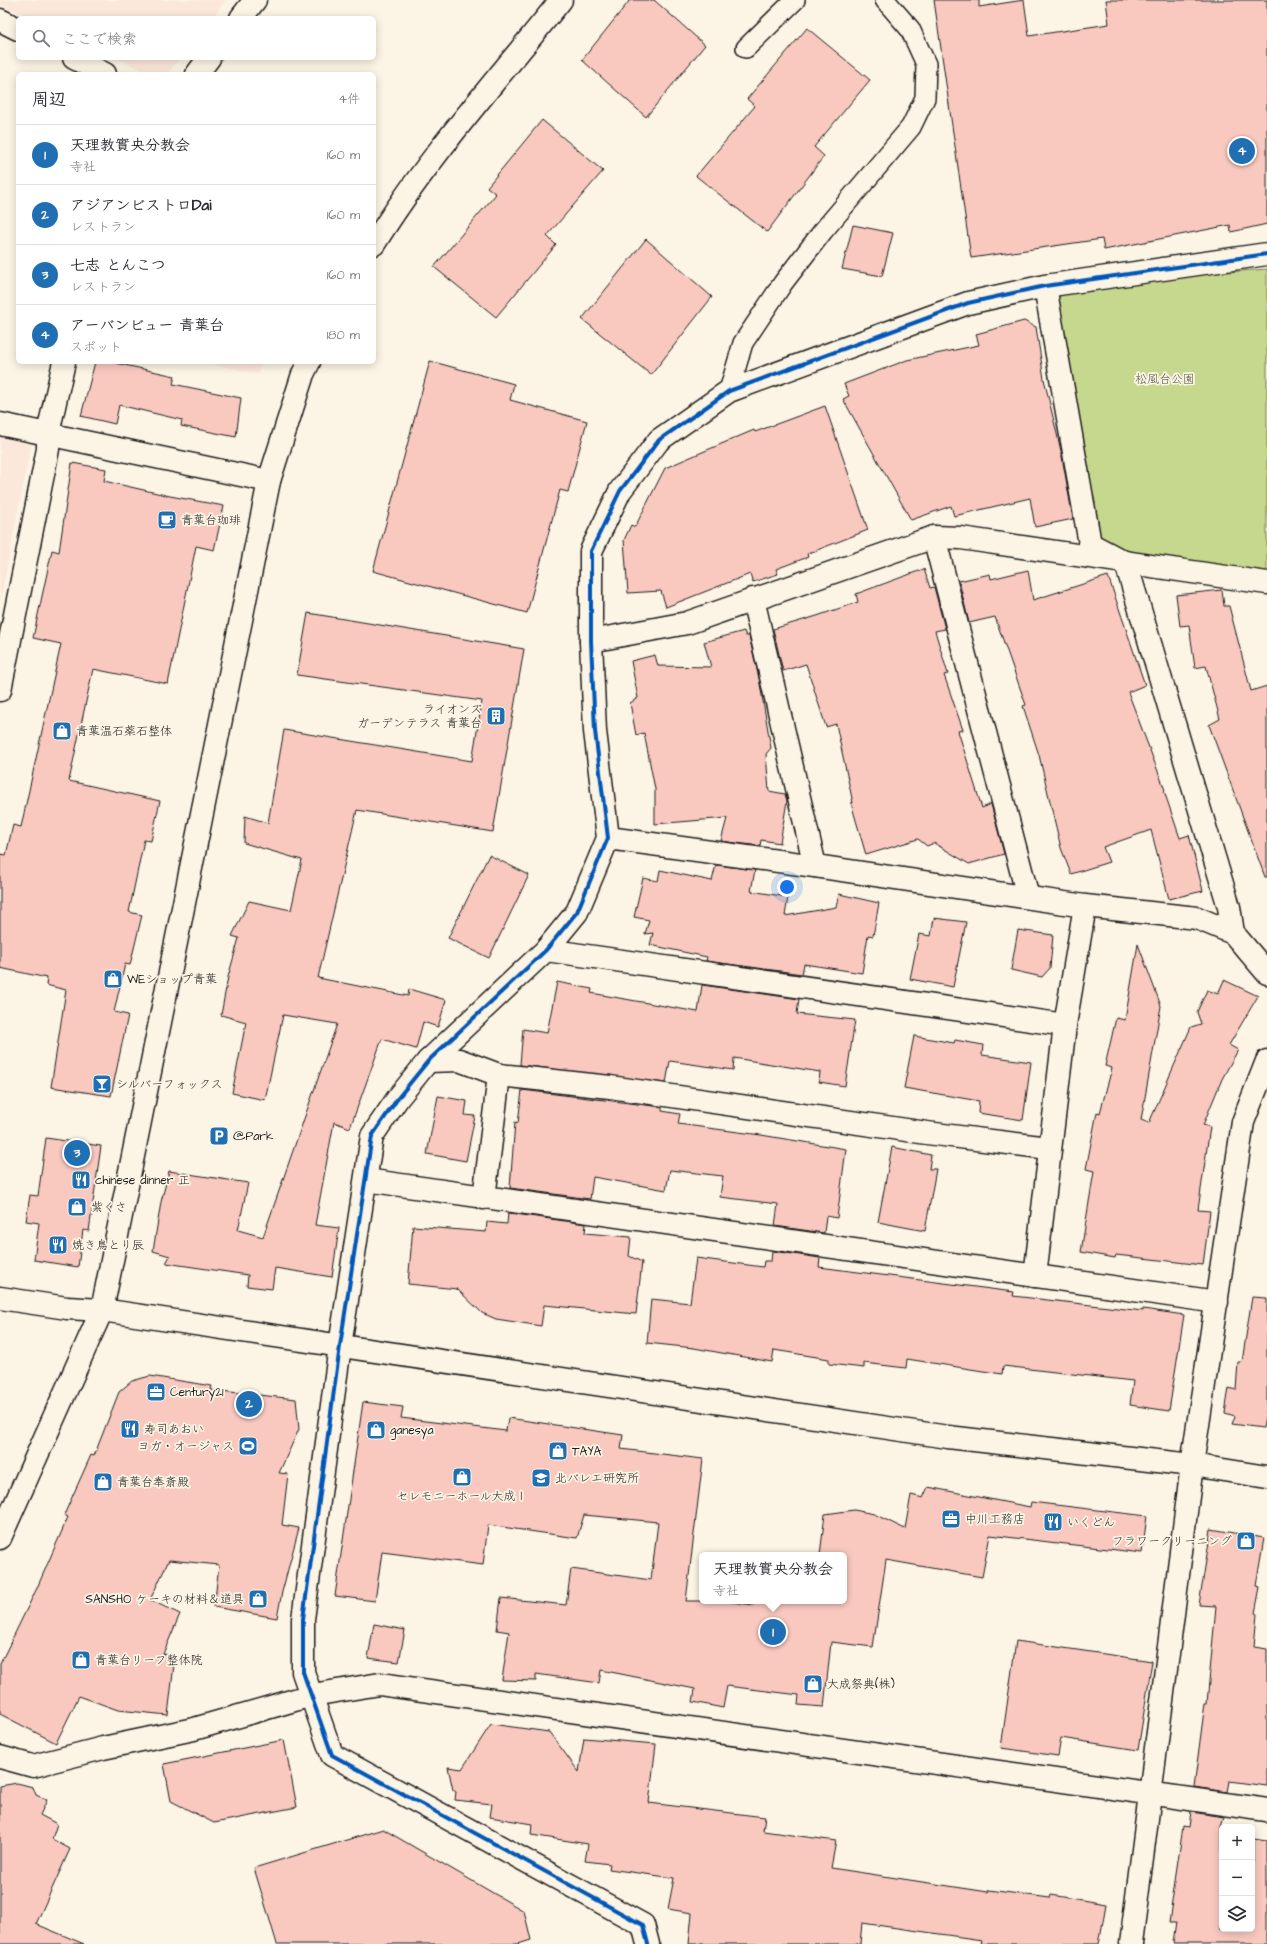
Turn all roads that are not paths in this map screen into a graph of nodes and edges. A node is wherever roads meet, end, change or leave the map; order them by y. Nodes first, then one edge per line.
1 (255, 0) edge
2 (561, 0) edge
3 (795, 0) edge
4 (885, 0) edge
5 (243, 16) edge
6 (0, 20) edge
7 (16, 28) edge
8 (746, 48) dead end
9 (78, 60) edge
10 (208, 60) edge
11 (102, 72) edge
12 (199, 72) edge
13 (376, 241) edge
14 (1267, 254) edge
15 (1045, 286) junction
16 (64, 364) edge
17 (308, 364) edge
18 (729, 391) junction
19 (0, 424) edge
20 (48, 433) junction
21 (269, 481) junction
22 (934, 536) junction
23 (1126, 563) junction
24 (1267, 583) edge
25 (753, 599) junction
26 (591, 641) junction
27 (0, 690) edge
28 (608, 838) junction
29 (815, 866) junction
30 (1028, 897) junction
31 (1085, 906) junction
32 (1233, 933) junction
33 (546, 950) junction
34 (1267, 973) edge
35 (1065, 1025) junction
36 (428, 1061) junction
37 (1267, 1061) edge
38 (498, 1075) junction
39 (1049, 1148) junction
40 (366, 1180) junction
41 (484, 1198) junction
42 (1035, 1276) junction
43 (0, 1298) edge
44 (1217, 1302) junction
45 (102, 1310) junction
46 (340, 1346) junction
47 (1192, 1465) junction
48 (1267, 1477) edge
49 (0, 1538) edge
50 (312, 1695) junction
51 (0, 1757) edge
52 (1151, 1793) junction
53 (1267, 1810) edge
54 (648, 1944) edge
55 (1131, 1944) edge

1 - 5 street
2 - 13 street
3 - 8 lane
4 - 18 lane
6 - 7 street
9 - 11 street
10 - 12 street
14 - 15 street
15 - 18 street
15 - 23 street
16 - 20 street
17 - 21 street
18 - 26 street
19 - 20 street
20 - 21 street
20 - 27 street
21 - 45 street
22 - 23 street
22 - 25 street
22 - 30 street
23 - 24 street
23 - 32 street
25 - 26 street
25 - 29 street
26 - 28 street
28 - 29 street
28 - 33 street
29 - 30 street
30 - 31 street
31 - 32 street
31 - 35 street
32 - 34 street
33 - 35 street
33 - 36 street
35 - 39 street
36 - 38 street
36 - 40 street
37 - 44 street
38 - 39 street
38 - 41 street
39 - 42 street
40 - 41 street
40 - 46 street
41 - 42 street
42 - 44 street
43 - 45 street
44 - 47 street
45 - 46 street
45 - 49 street
46 - 47 street
46 - 50 street
47 - 48 street
47 - 52 street
50 - 51 street
50 - 52 street
50 - 54 street
52 - 53 street
52 - 55 street

